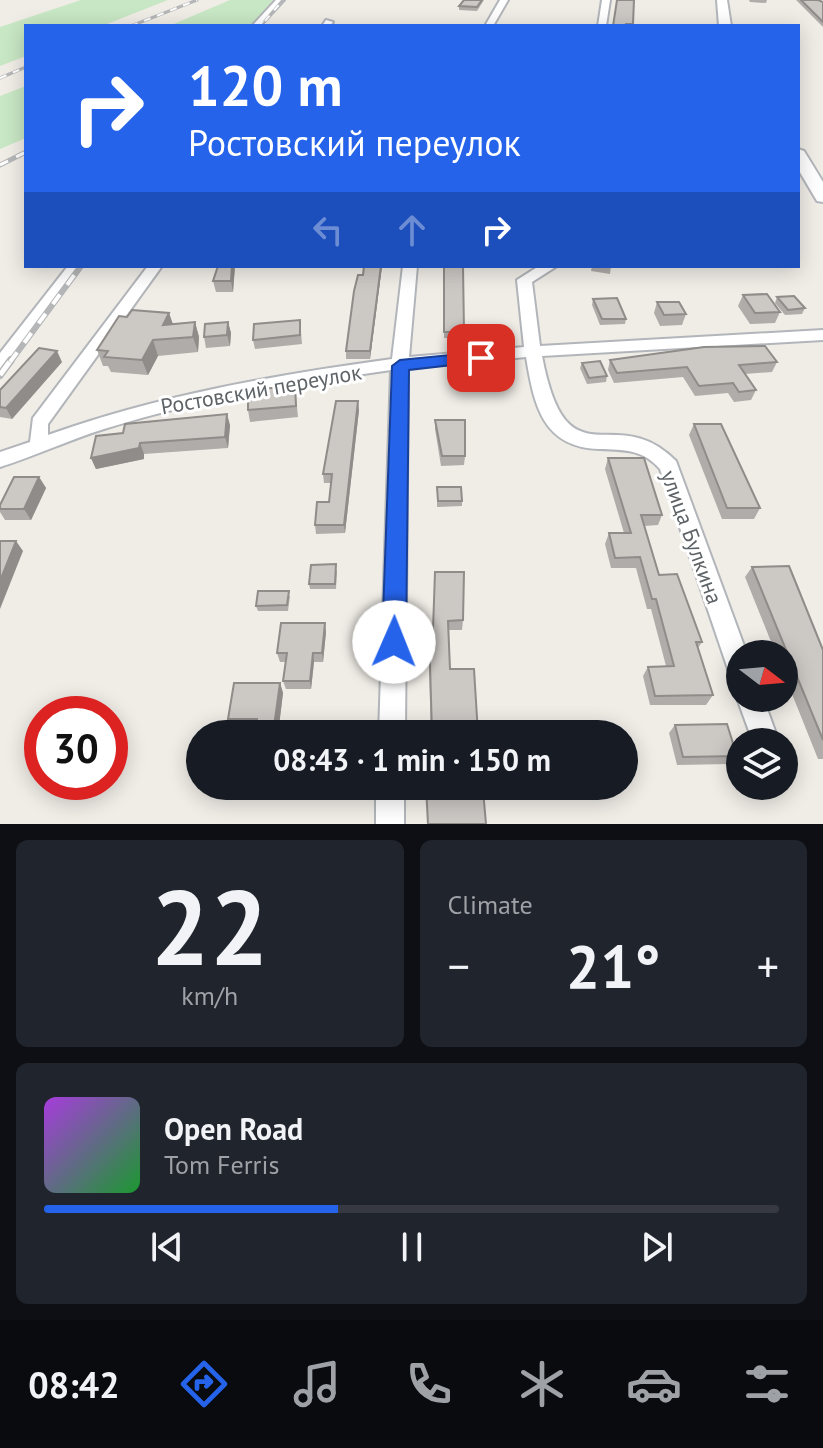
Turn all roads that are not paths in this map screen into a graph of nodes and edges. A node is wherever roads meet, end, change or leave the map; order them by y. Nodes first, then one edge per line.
1 (280, 0) edge
2 (504, 0) edge
3 (606, 0) edge
4 (722, 0) edge
5 (258, 24) edge
6 (490, 24) edge
7 (602, 24) edge
8 (725, 24) edge
9 (800, 157) edge
10 (823, 197) edge
11 (73, 268) edge
12 (154, 268) edge
13 (410, 268) edge
14 (546, 268) edge
15 (823, 335) edge
16 (535, 352) junction
17 (0, 365) edge
18 (400, 366) junction
19 (39, 443) junction
20 (0, 460) edge
21 (730, 640) edge
22 (392, 720) edge
23 (390, 800) edge
24 (390, 824) edge

1 - 5 street
2 - 6 street
3 - 7 street
4 - 8 main road
9 - 10 main road
11 - 17 street
12 - 19 street
13 - 18 street
14 - 16 street, улица Булкина
15 - 16 street, Ростовский переулок
16 - 18 street, Ростовский переулок
16 - 21 street, улица Булкина
18 - 19 street, Ростовский переулок
18 - 22 street
19 - 20 street, Ростовский переулок
23 - 24 street

